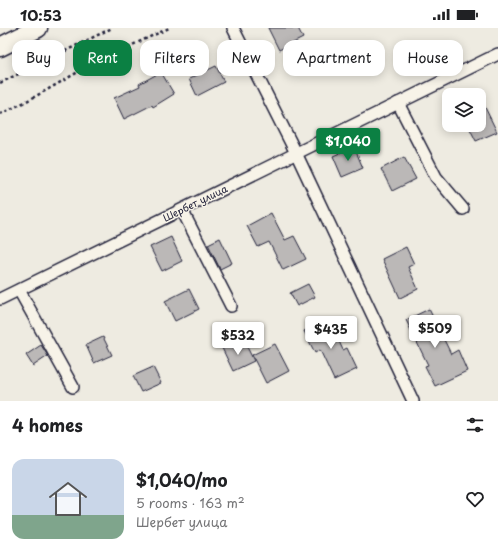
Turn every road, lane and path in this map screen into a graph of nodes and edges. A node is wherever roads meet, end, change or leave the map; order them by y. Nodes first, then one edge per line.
1 (38, 28) edge
2 (112, 28) edge
3 (170, 28) edge
4 (233, 28) edge
5 (0, 47) edge
6 (498, 54) edge
7 (0, 83) edge
8 (398, 103) junction
9 (0, 114) edge
10 (296, 154) junction
11 (462, 209) dead end
12 (182, 210) junction
13 (19, 290) junction
14 (0, 299) edge
15 (231, 306) dead end
16 (73, 387) dead end
17 (413, 401) edge

1 - 5 main road
2 - 7 path
3 - 9 path
4 - 10 street
6 - 8 street, Шербет улица
8 - 10 street, Шербет улица
8 - 11 street
10 - 12 street, Шербет улица
10 - 17 street
12 - 13 street, Шербет улица
12 - 15 street
13 - 14 street, Шербет улица
13 - 16 street

